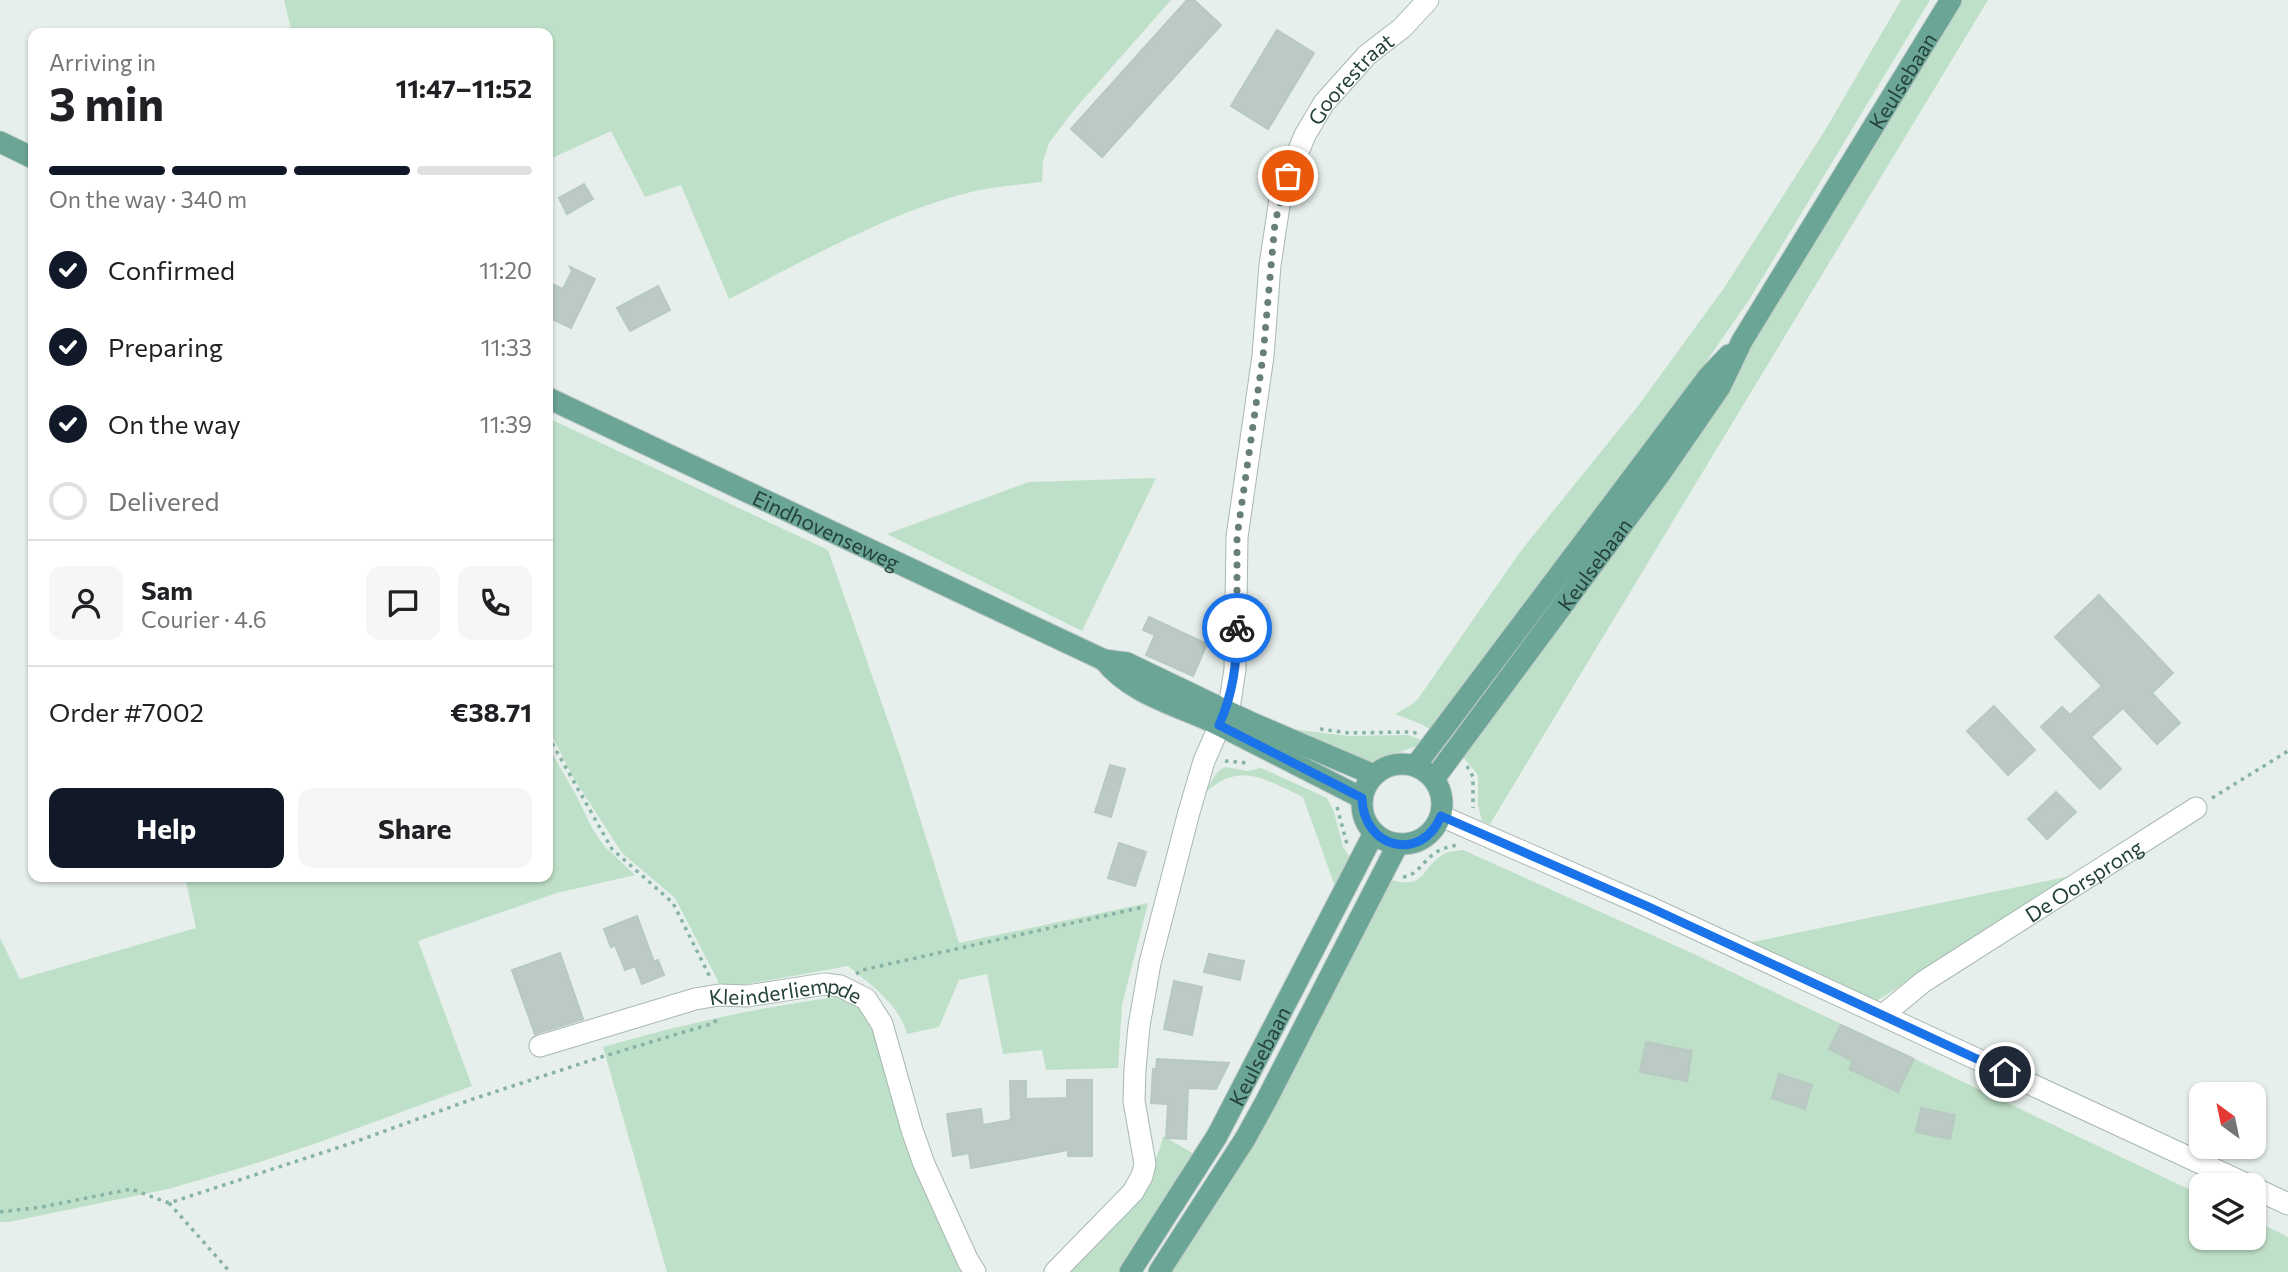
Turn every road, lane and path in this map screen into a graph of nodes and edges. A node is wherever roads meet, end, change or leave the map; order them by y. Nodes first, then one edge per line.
1 (1428, 0) edge
2 (1951, 0) edge
3 (0, 142) edge
4 (28, 156) edge
5 (1742, 341) junction
6 (553, 400) edge
7 (1222, 718) junction
8 (553, 746) edge
9 (2288, 751) edge
10 (1453, 754) junction
11 (1416, 765) junction
12 (1374, 775) junction
13 (1434, 779) junction
14 (1362, 798) junction
15 (1335, 803) dead end
16 (2196, 808) joint
17 (1441, 816) junction
18 (1374, 833) junction
19 (1470, 839) junction
20 (1398, 844) junction
21 (1361, 859) junction
22 (1384, 871) junction
23 (1164, 902) junction
24 (840, 986) junction
25 (725, 996) junction
26 (1883, 1015) junction
27 (540, 1046) dead end
28 (2222, 1173) edge
29 (2266, 1194) edge
30 (169, 1203) junction
31 (2288, 1204) edge
32 (0, 1212) edge
33 (230, 1272) edge
34 (975, 1272) edge
35 (1055, 1272) edge
36 (1130, 1272) edge
37 (1159, 1272) edge

1 - 7 street, Goorestraat
2 - 5 main road, Keulsebaan
3 - 4 main road
5 - 10 main road, Keulsebaan
5 - 11 main road, Keulsebaan
6 - 7 main road, Eindhovenseweg
7 - 12 main road, Eindhovenseweg
7 - 14 main road, Eindhovenseweg
7 - 23 street
8 - 25 path
9 - 16 path
10 - 13 main road, Keulsebaan
10 - 19 path
11 - 12 main road
11 - 13 main road
12 - 14 main road
13 - 17 main road
14 - 18 main road
15 - 21 path
16 - 26 street, De Oorsprong
17 - 19 street
17 - 20 main road
18 - 20 main road
18 - 21 main road, Keulsebaan
19 - 22 path
19 - 26 street
20 - 22 main road, Keulsebaan
21 - 36 main road, Keulsebaan
22 - 37 main road, Keulsebaan
23 - 24 path
23 - 35 street
24 - 25 street, Kleinderliempde
24 - 34 street, Kleinderliempde
25 - 27 street, Kleinderliempde
25 - 30 path
26 - 28 street
29 - 31 street
30 - 32 path
30 - 33 path

